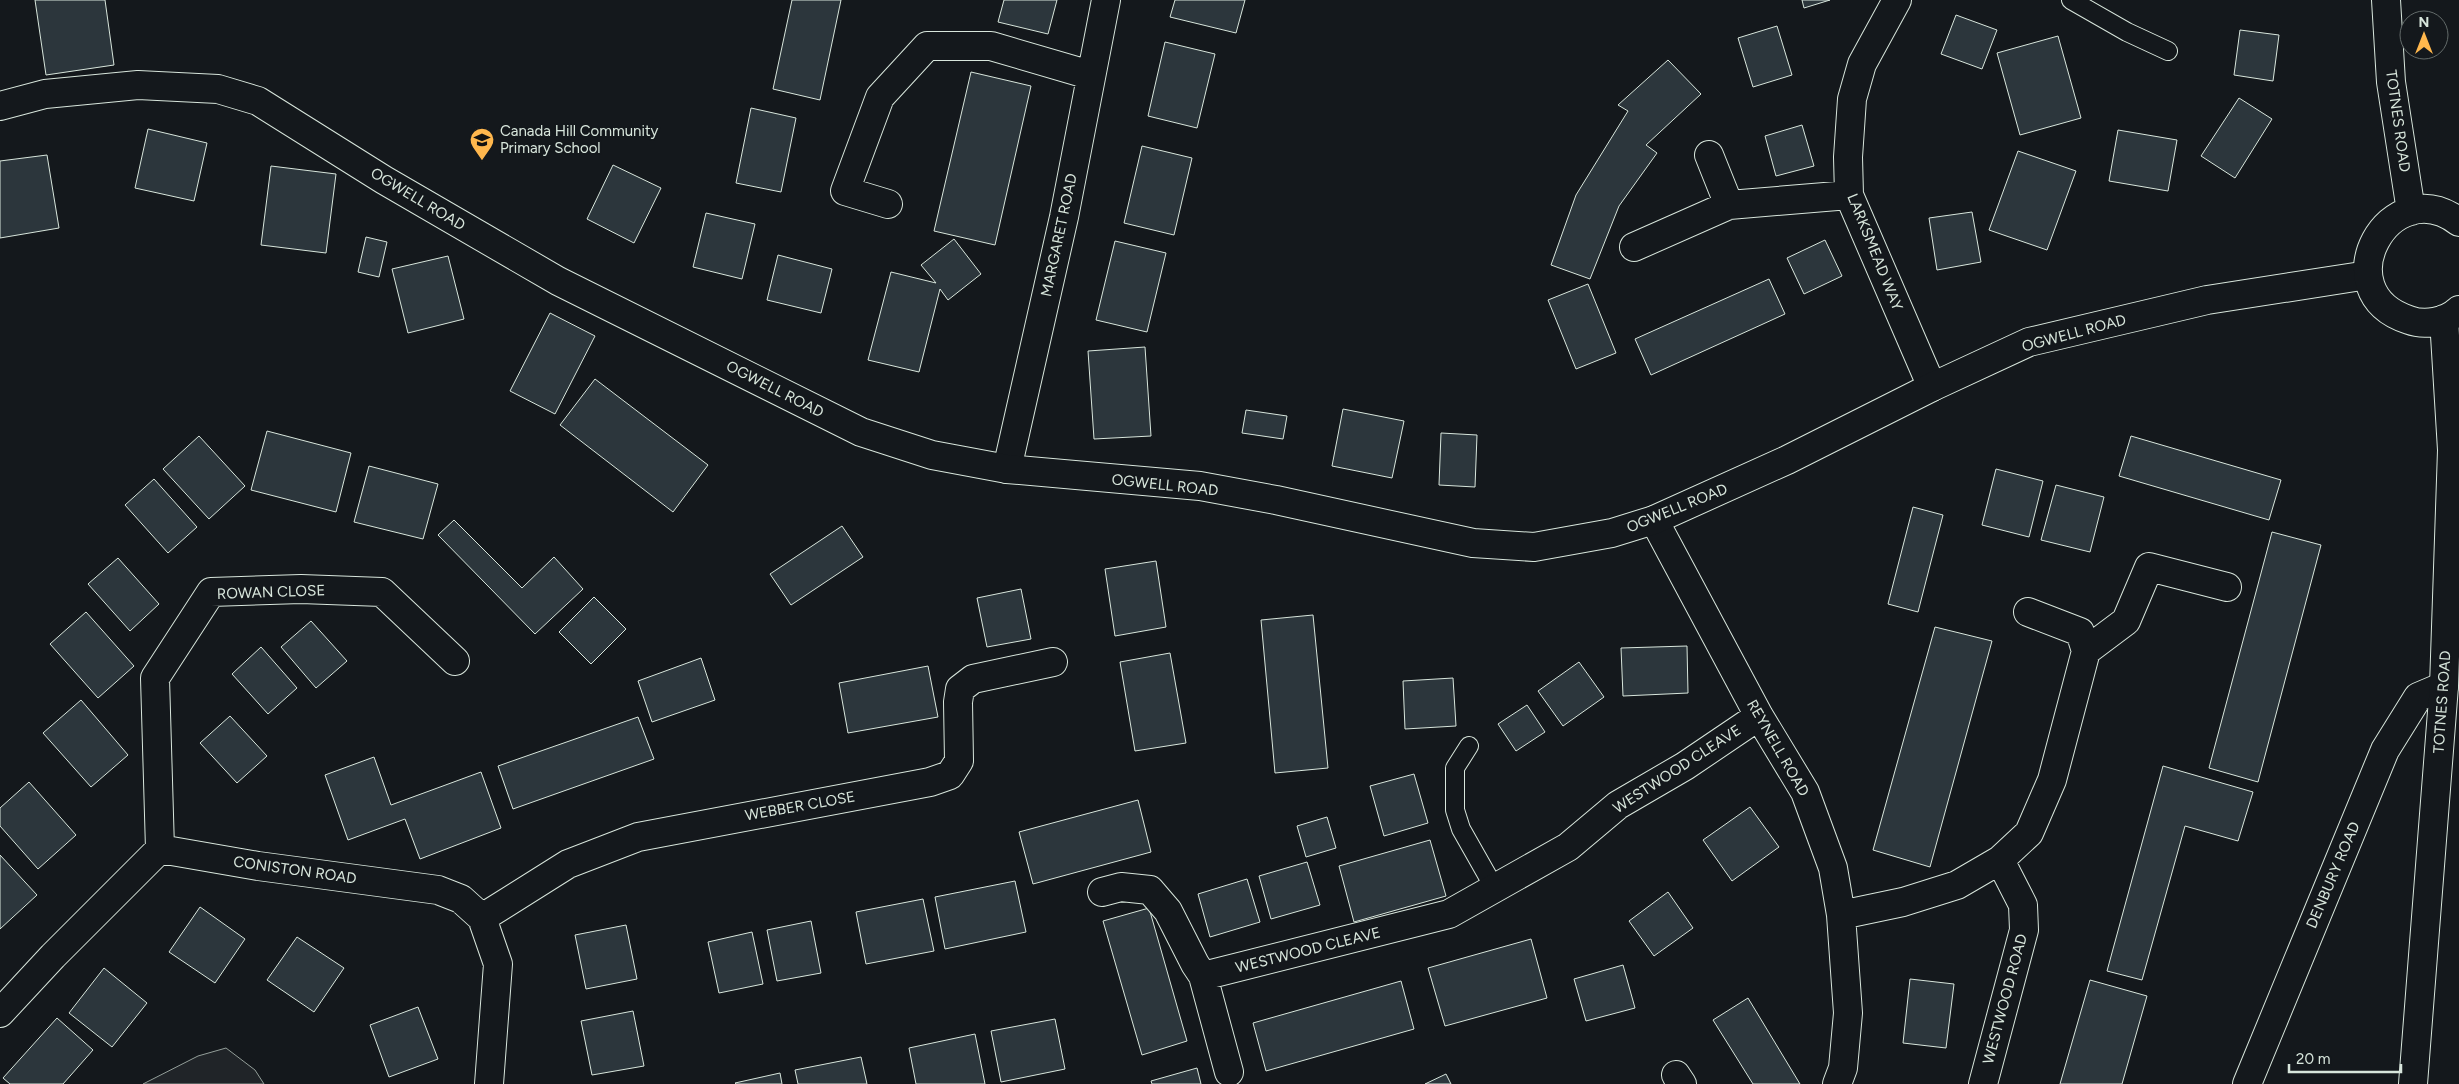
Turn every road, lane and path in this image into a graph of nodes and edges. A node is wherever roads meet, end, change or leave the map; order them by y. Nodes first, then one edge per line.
1 (1106, 0) edge
2 (1897, 0) edge
3 (2071, 0) edge
4 (2386, 0) edge
5 (2168, 50) dead end
6 (1090, 75) junction
7 (0, 106) edge
8 (1710, 155) dead end
9 (1849, 195) junction
10 (888, 204) dead end
11 (1729, 205) junction
12 (2411, 211) junction
13 (2459, 222) edge
14 (1634, 247) dead end
15 (2368, 275) junction
16 (2452, 315) edge
17 (1932, 387) junction
18 (1007, 469) junction
19 (1654, 520) junction
20 (2227, 587) dead end
21 (2028, 612) dead end
22 (2086, 651) junction
23 (455, 661) dead end
24 (1053, 662) dead end
25 (2444, 686) junction
26 (1759, 716) junction
27 (1469, 746) dead end
28 (160, 849) junction
29 (2000, 860) junction
30 (1495, 889) junction
31 (1102, 892) dead end
32 (1841, 915) junction
33 (482, 918) junction
34 (1204, 976) junction
35 (0, 1013) edge
36 (1229, 1072) dead end
37 (489, 1084) edge
38 (1837, 1084) edge
39 (1983, 1084) edge
40 (2247, 1084) edge
41 (2413, 1084) edge

1 - 6 street, MARGARET ROAD
2 - 9 street, LARKSMEAD WAY
3 - 5 lane
4 - 12 street, TOTNES ROAD
6 - 10 street
6 - 18 street, MARGARET ROAD
7 - 18 street, OGWELL ROAD
8 - 11 street
9 - 11 street
9 - 17 street, LARKSMEAD WAY
11 - 14 street
12 - 13 street
12 - 15 street
15 - 16 street
15 - 17 street, OGWELL ROAD
16 - 25 street, TOTNES ROAD
17 - 19 street, OGWELL ROAD
18 - 19 street, OGWELL ROAD
19 - 26 street, REYNELL ROAD
20 - 22 street
21 - 22 street
22 - 29 street
23 - 28 street, ROWAN CLOSE
24 - 33 street, WEBBER CLOSE
25 - 40 street, DENBURY ROAD
25 - 41 street, TOTNES ROAD
26 - 30 street, WESTWOOD CLEAVE
26 - 32 street, REYNELL ROAD
27 - 30 lane
28 - 33 street, CONISTON ROAD
28 - 35 street
29 - 32 street
29 - 39 street, WESTWOOD ROAD
30 - 34 street, WESTWOOD CLEAVE
31 - 34 street
32 - 38 street, REYNELL ROAD
33 - 37 street, CONISTON ROAD
34 - 36 street

